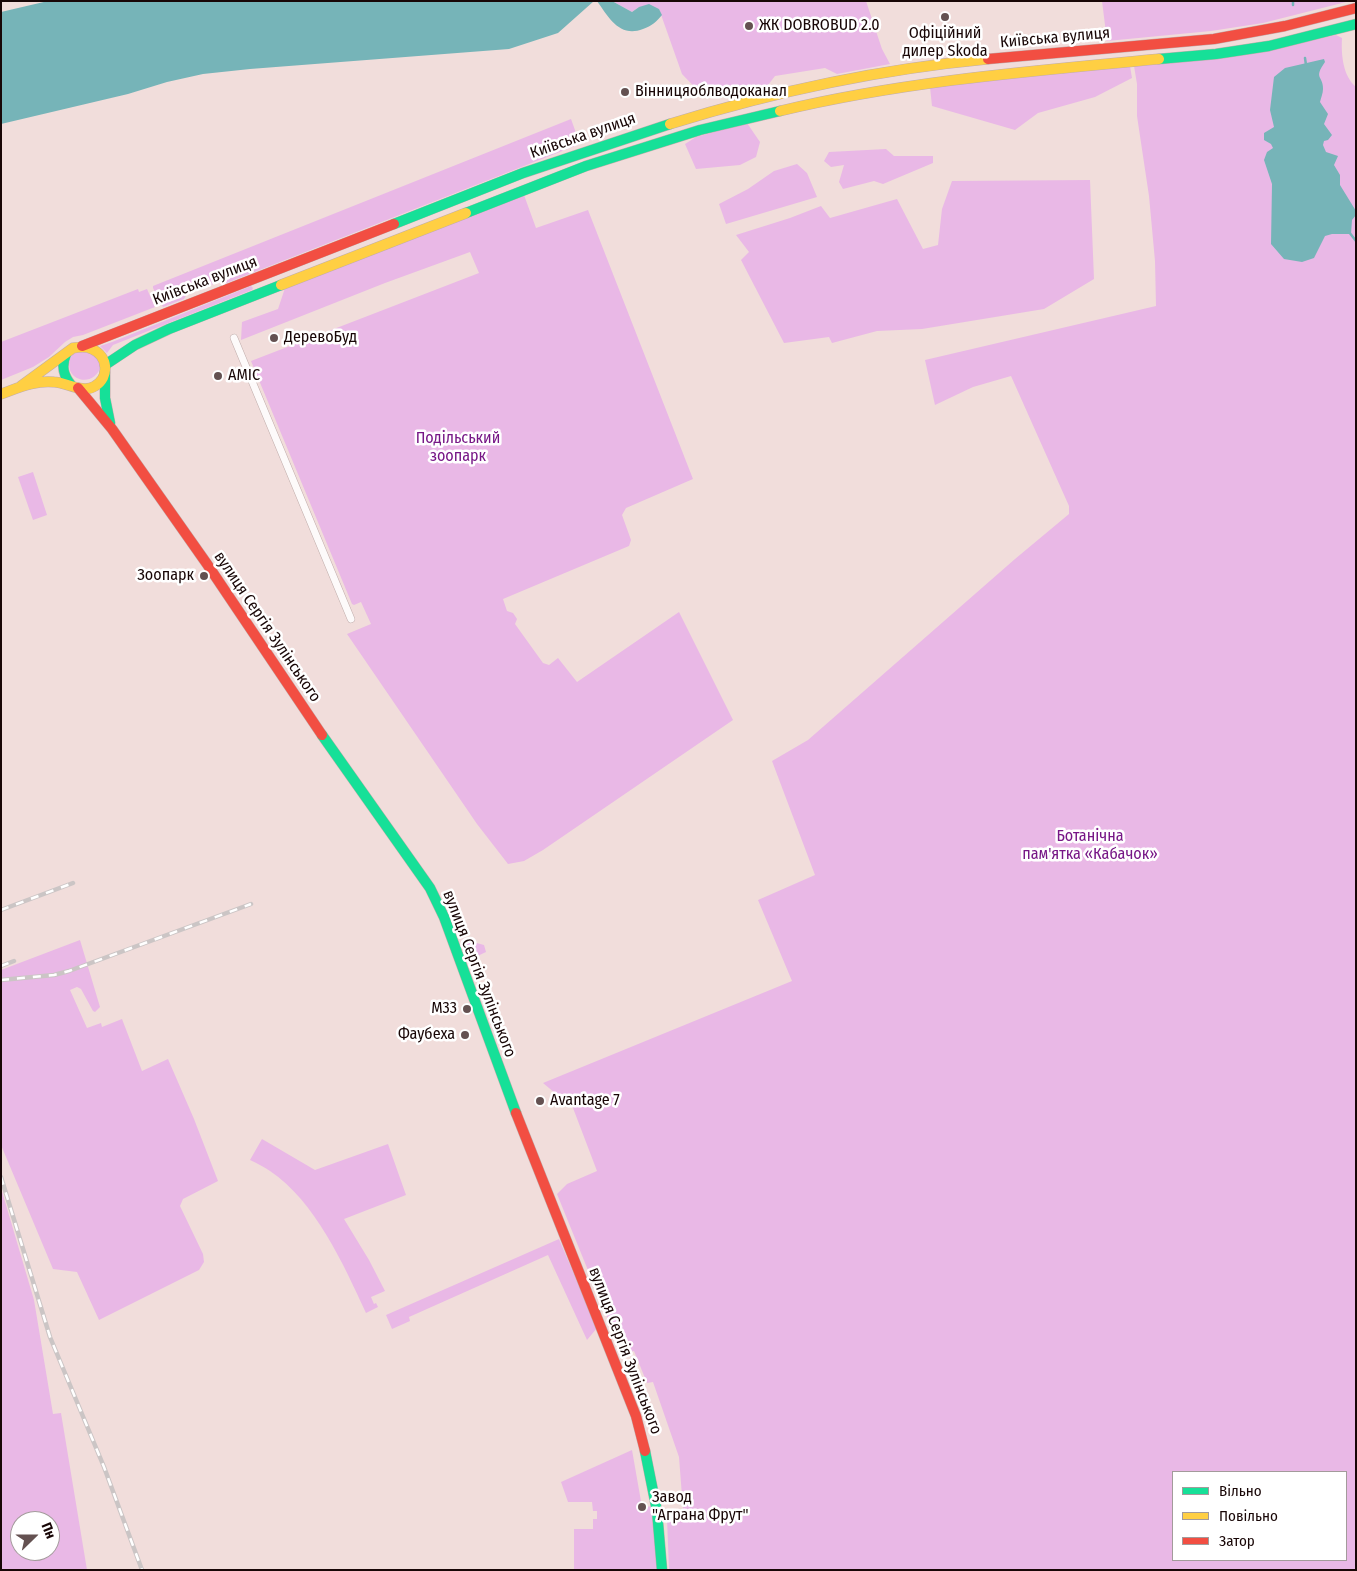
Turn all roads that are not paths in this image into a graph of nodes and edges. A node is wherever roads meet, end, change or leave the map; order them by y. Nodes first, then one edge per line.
1 (1356, 8) edge
2 (1304, 21) junction
3 (1356, 24) edge
4 (1308, 37) junction
5 (822, 84) junction
6 (825, 100) junction
7 (722, 108) junction
8 (727, 123) junction
9 (256, 278) junction
10 (262, 292) junction
11 (234, 338) dead end
12 (82, 346) junction
13 (66, 354) junction
14 (105, 368) junction
15 (21, 386) junction
16 (75, 387) junction
17 (1, 394) edge
18 (112, 429) junction
19 (351, 619) dead end
20 (662, 1570) edge

1 - 2 main road, Київська вулиця
2 - 4 main road
2 - 5 main road, Київська вулиця
3 - 4 main road, Київська вулиця
4 - 6 main road, Київська вулиця
5 - 6 main road
5 - 7 main road, Київська вулиця
6 - 8 main road, Київська вулиця
7 - 8 main road
7 - 9 main road, Київська вулиця
8 - 10 main road, Київська вулиця
9 - 10 main road
9 - 12 main road, Київська вулиця
10 - 14 main road, Київська вулиця
11 - 19 street
12 - 13 main road
12 - 14 main road
13 - 15 main road
13 - 16 main road
14 - 16 main road
14 - 18 main road
15 - 16 main road
15 - 17 main road
16 - 18 main road, вулиця Сергія Зулінського
18 - 20 main road, вулиця Сергія Зулінського

